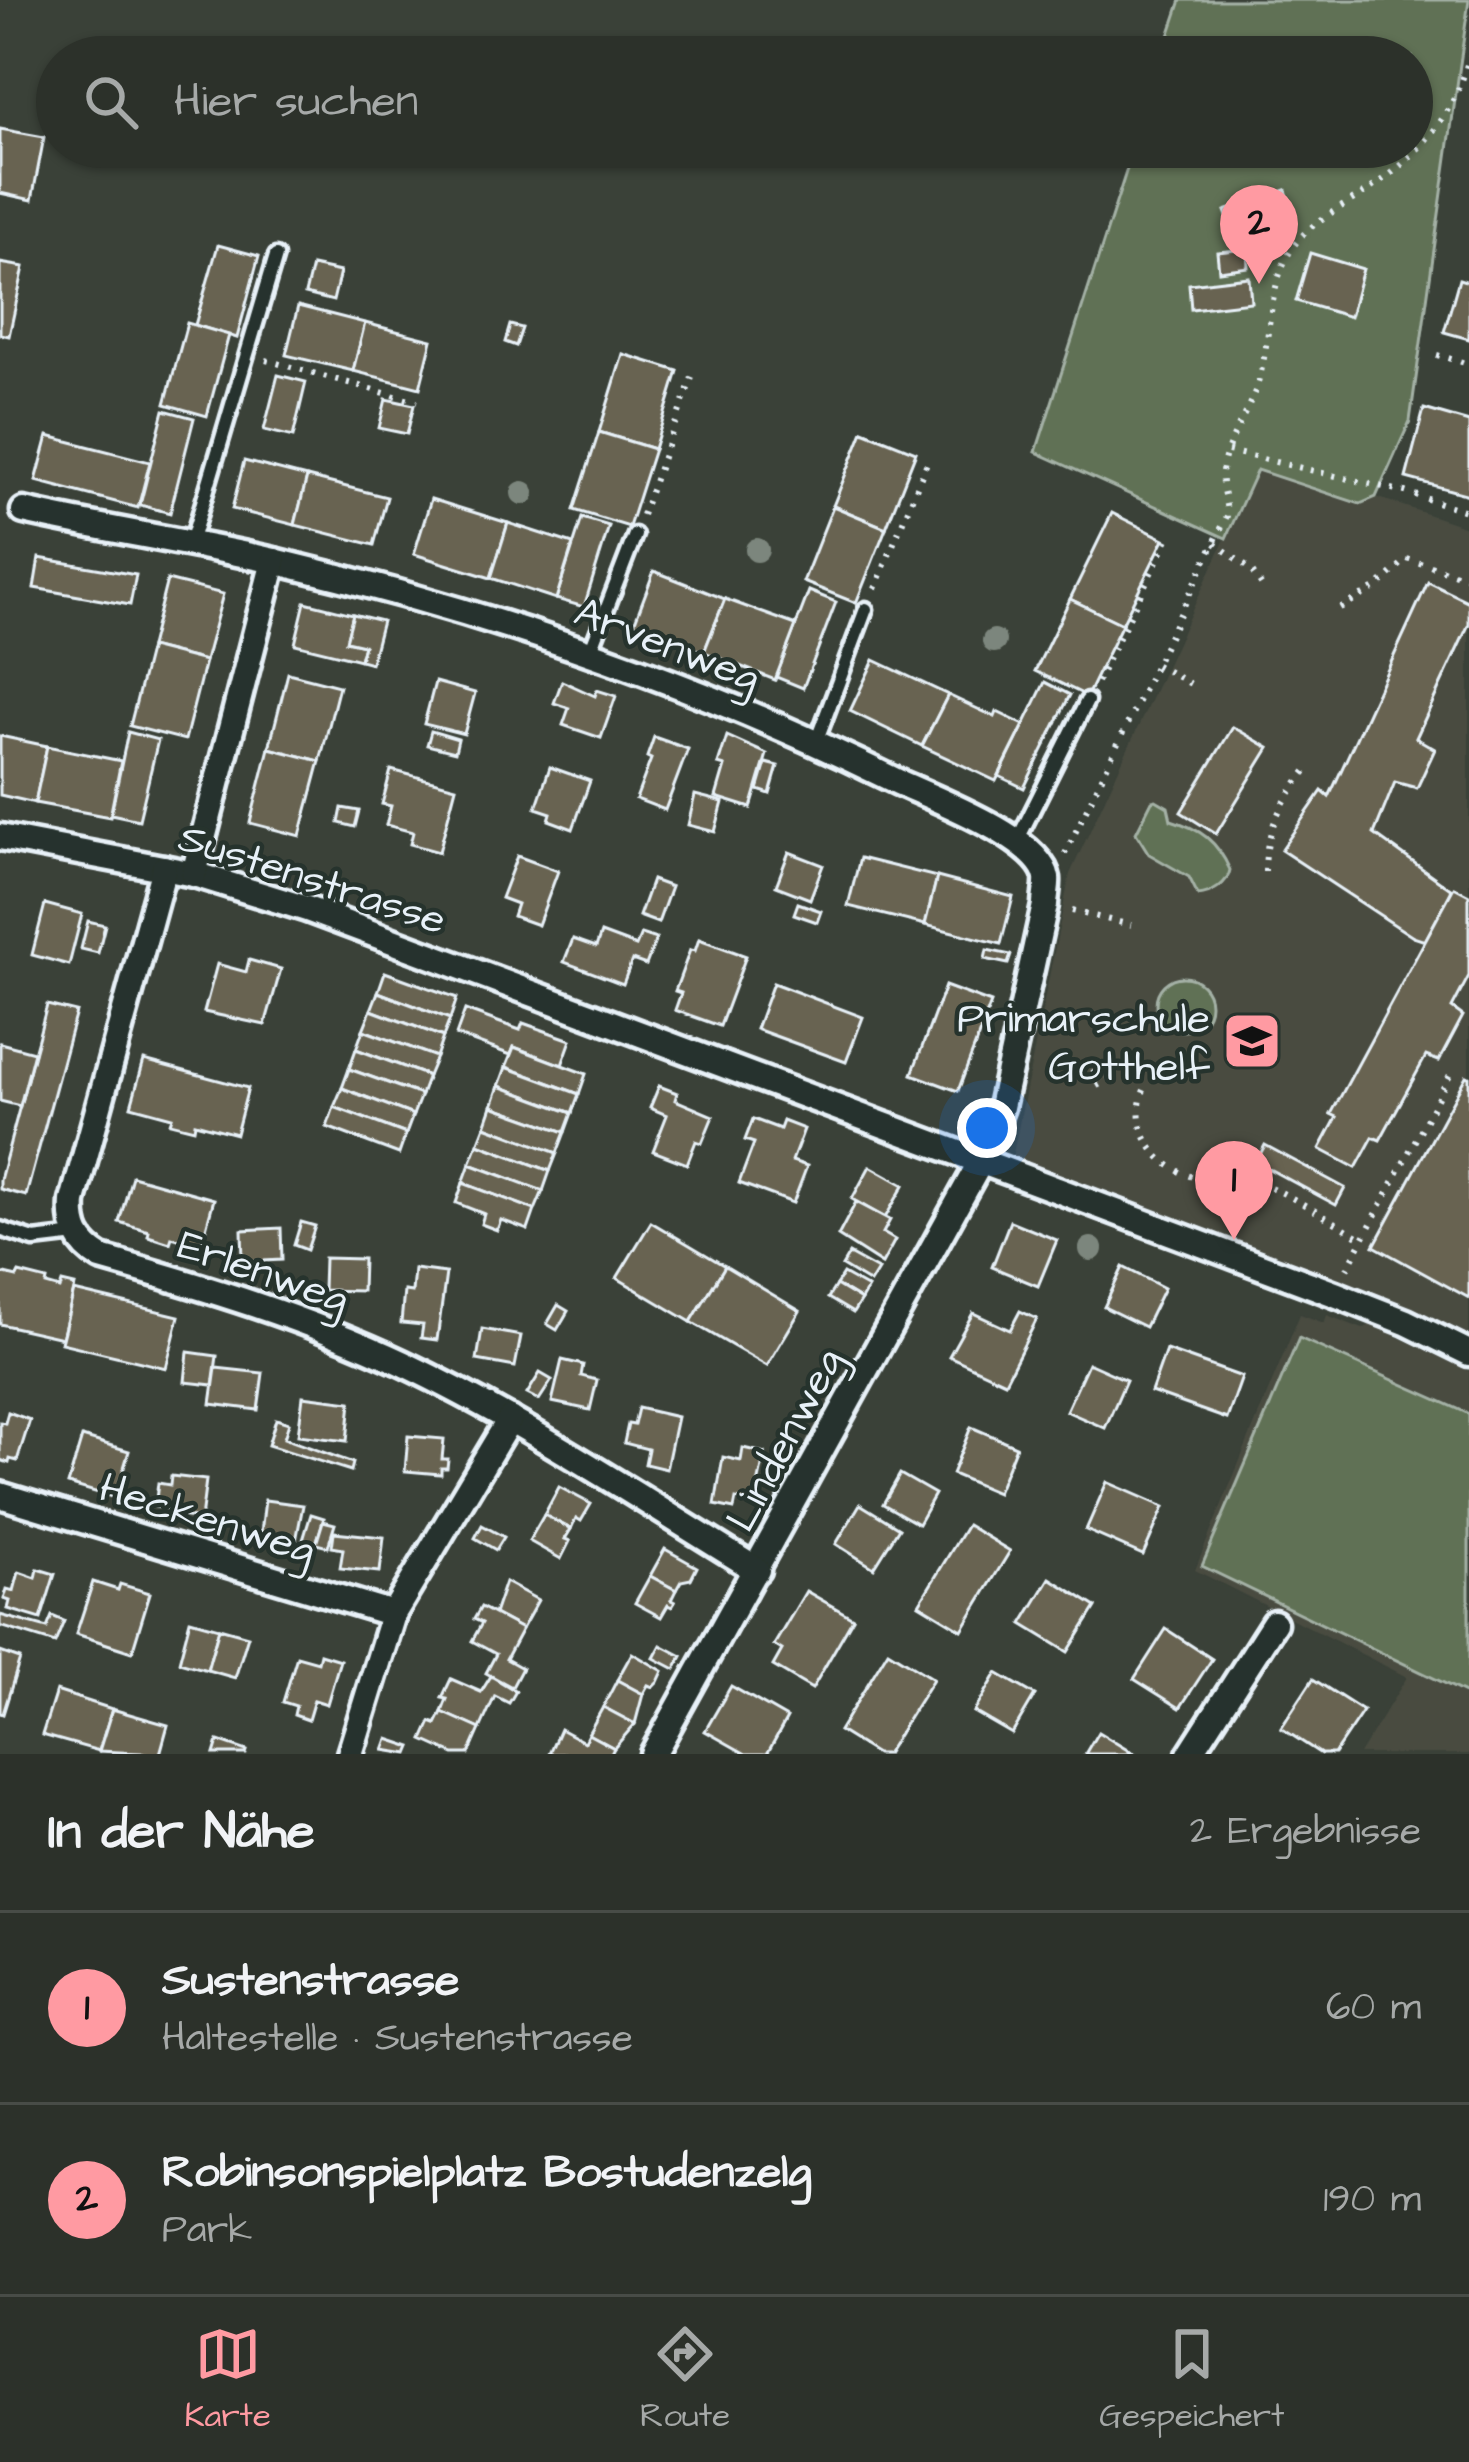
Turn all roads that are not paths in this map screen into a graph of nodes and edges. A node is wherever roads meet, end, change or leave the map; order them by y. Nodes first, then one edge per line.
1 (276, 256) dead end
2 (24, 511) dead end
3 (635, 536) road end
4 (190, 544) junction
5 (274, 561) junction
6 (866, 609) road end
7 (590, 652) junction
8 (1087, 701) road end
9 (815, 743) junction
10 (0, 837) edge
11 (1017, 841) junction
12 (164, 868) junction
13 (194, 874) junction
14 (981, 1161) junction
15 (0, 1228) edge
16 (76, 1235) junction
17 (1469, 1353) edge
18 (510, 1419) junction
19 (0, 1495) edge
20 (757, 1570) junction
21 (393, 1614) junction
22 (1274, 1623) dead end
23 (350, 1754) edge
24 (652, 1754) edge
25 (1190, 1754) edge

1 - 4 lane
2 - 4 street, Arvenweg
3 - 7 lane
4 - 5 street, Arvenweg
5 - 7 street, Arvenweg
5 - 13 street
6 - 9 lane
7 - 9 street, Arvenweg
8 - 11 lane
9 - 11 street, Arvenweg
10 - 12 street, Sustenstrasse
11 - 14 street, Arvenweg
12 - 13 street, Sustenstrasse
12 - 16 street
13 - 14 street, Sustenstrasse
14 - 17 street, Sustenstrasse
14 - 20 street, Lindenweg
15 - 16 lane
16 - 18 street, Erlenweg
18 - 20 street, Erlenweg
18 - 21 street
19 - 21 street, Heckenweg
20 - 24 street, Lindenweg
21 - 23 street
22 - 25 street

